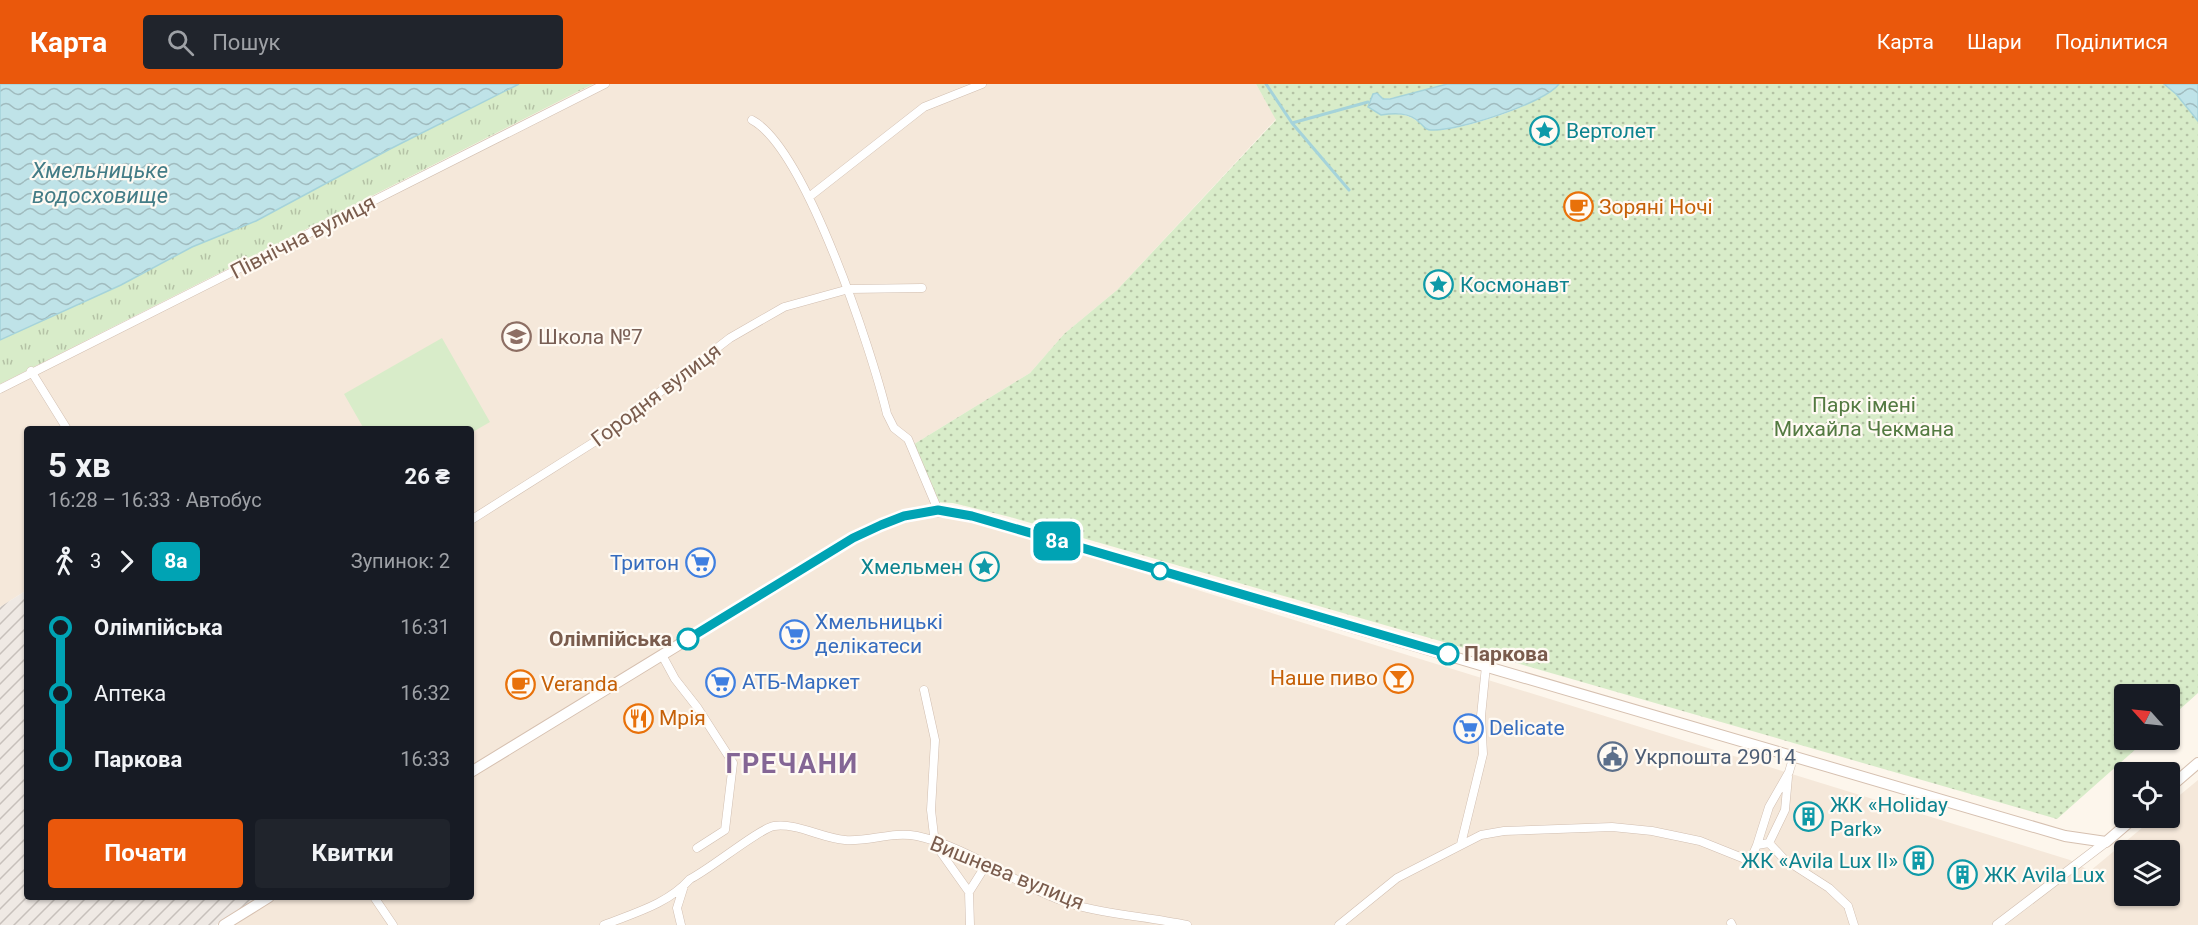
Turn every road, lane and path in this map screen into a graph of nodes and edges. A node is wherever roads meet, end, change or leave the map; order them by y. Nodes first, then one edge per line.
1 (605, 84) edge
2 (982, 84) edge
3 (752, 120) dead end
4 (809, 197) junction
5 (922, 288) dead end
6 (849, 289) junction
7 (31, 371) junction
8 (0, 389) edge
9 (65, 426) edge
10 (938, 510) junction
11 (474, 518) edge
12 (662, 655) junction
13 (1486, 666) junction
14 (924, 690) dead end
15 (1794, 755) junction
16 (2198, 763) edge
17 (474, 770) edge
18 (1789, 772) junction
19 (2180, 779) edge
20 (2122, 828) edge
21 (2106, 842) junction
22 (935, 843) junction
23 (1769, 843) junction
24 (1461, 844) junction
25 (1757, 845) junction
26 (697, 848) dead end
27 (986, 866) junction
28 (690, 879) junction
29 (969, 892) junction
30 (264, 900) edge
31 (376, 900) edge
32 (224, 925) edge
33 (393, 925) edge
34 (604, 925) edge
35 (681, 925) edge
36 (970, 925) edge
37 (1187, 925) edge
38 (1339, 925) edge
39 (1854, 925) edge
40 (1997, 925) edge

1 - 7 street, Північна вулиця
2 - 4 street
3 - 4 street
4 - 6 street
5 - 6 street, Городня вулиця
6 - 10 street
6 - 11 street, Городня вулиця
7 - 8 street, Північна вулиця
7 - 9 street
10 - 12 main road
10 - 13 main road
12 - 17 main road
12 - 26 street
13 - 15 main road
13 - 24 street
14 - 22 street
15 - 18 street
15 - 21 main road
16 - 19 main road
18 - 23 street
18 - 25 street
20 - 21 main road
21 - 40 street
22 - 27 street, Вишнева вулиця
22 - 28 street, Вишнева вулиця
22 - 29 street
23 - 25 street
23 - 39 street
24 - 25 street
24 - 38 street
27 - 29 street
27 - 37 street, Вишнева вулиця
28 - 34 street, Вишнева вулиця
28 - 35 street
29 - 36 street
30 - 32 main road
31 - 33 street

